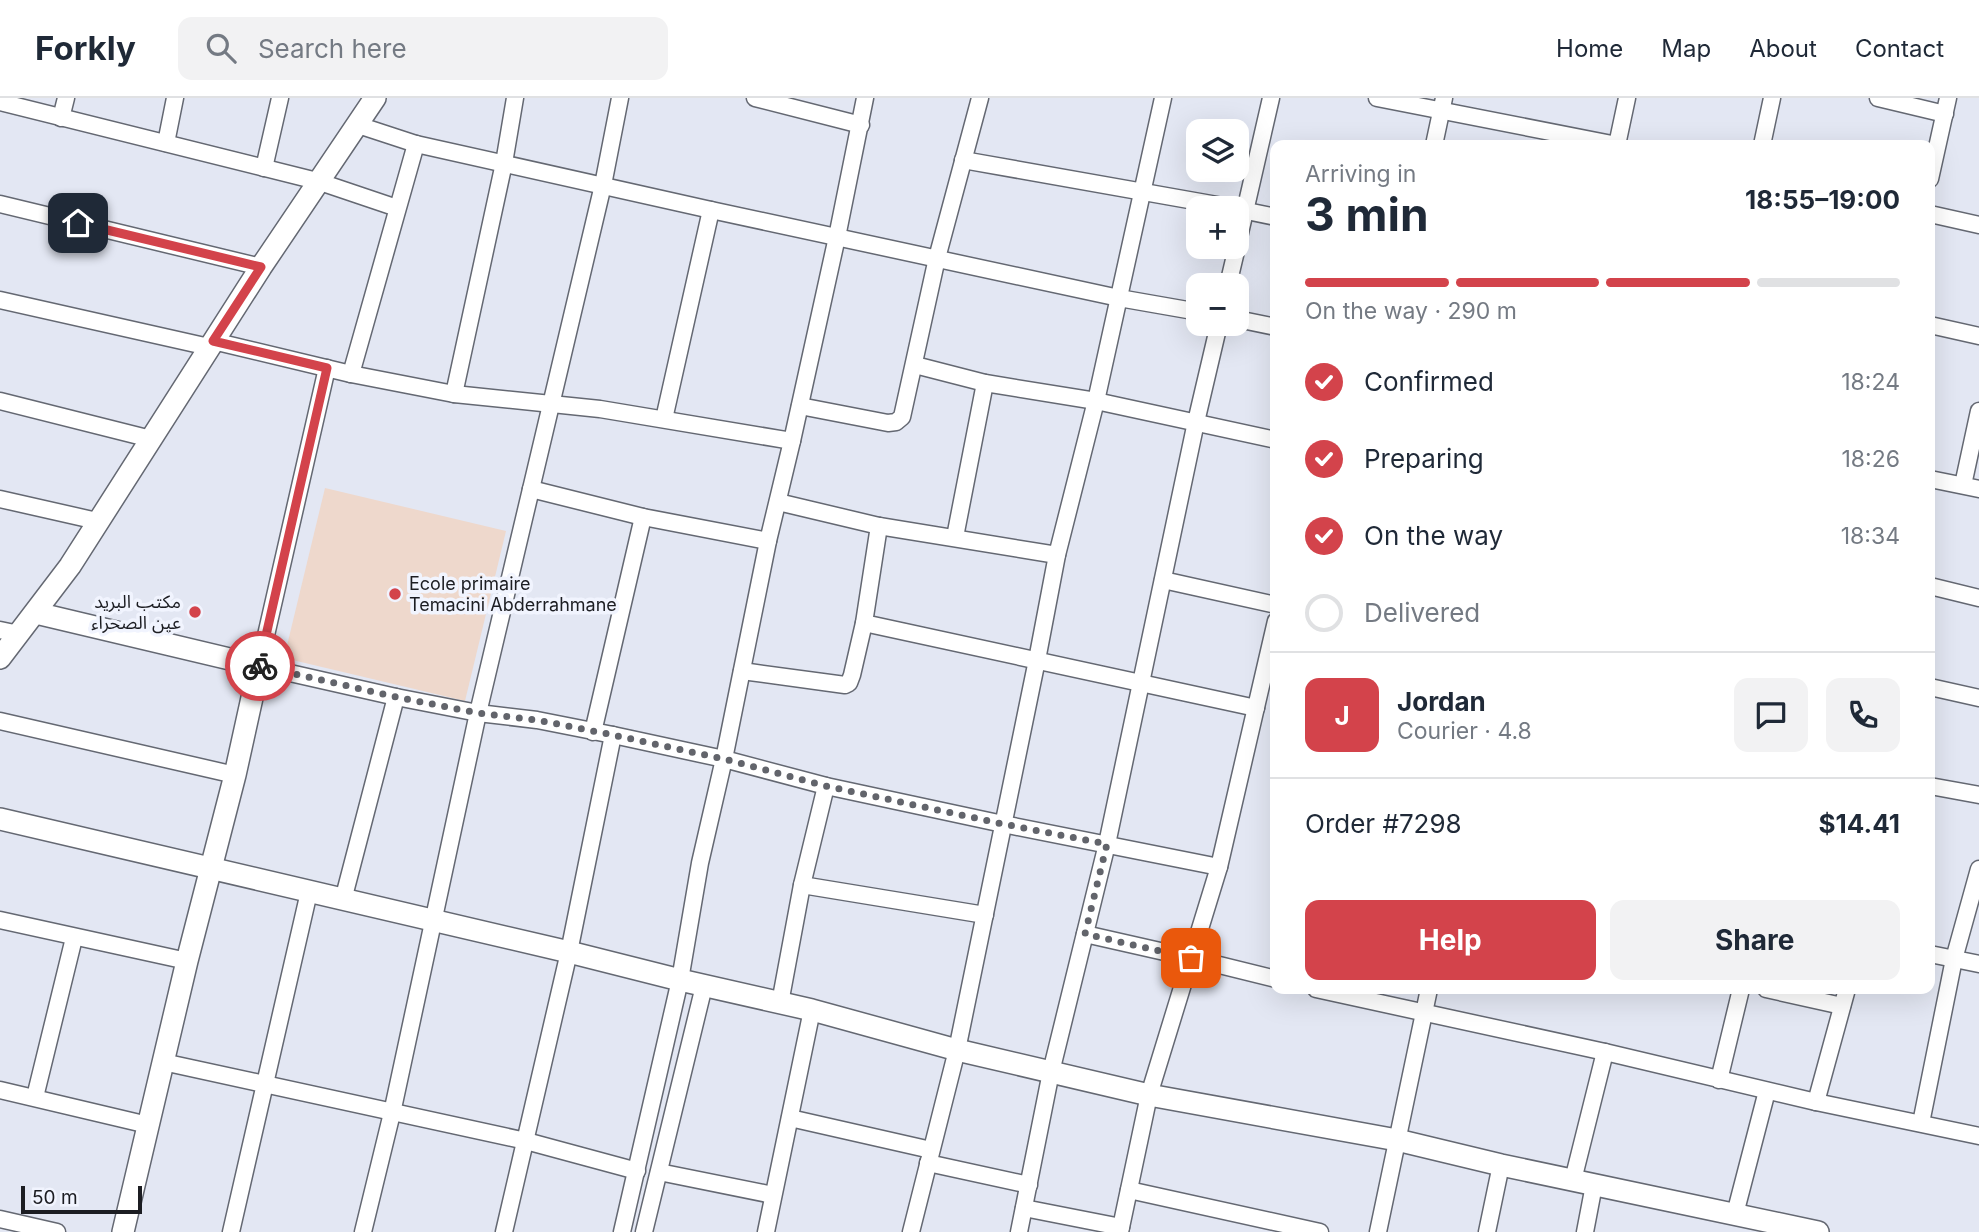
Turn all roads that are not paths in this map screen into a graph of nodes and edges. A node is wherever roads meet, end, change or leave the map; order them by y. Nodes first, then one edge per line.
1 (66, 98) edge
2 (175, 98) edge
3 (281, 98) edge
4 (375, 98) edge
5 (515, 98) edge
6 (620, 98) edge
7 (755, 98) edge
8 (865, 98) edge
9 (980, 98) edge
10 (1163, 98) edge
11 (1271, 98) edge
12 (1377, 98) edge
13 (1627, 98) edge
14 (1772, 98) edge
15 (1878, 98) edge
16 (0, 102) edge
17 (1442, 104) edge
18 (1947, 106) edge
19 (61, 118) junction
20 (358, 125) junction
21 (861, 125) junction
22 (1435, 140) edge
23 (1596, 140) edge
24 (1618, 140) edge
25 (1763, 140) edge
26 (166, 143) junction
27 (416, 144) junction
28 (1935, 158) edge
29 (963, 160) junction
30 (504, 163) junction
31 (264, 168) junction
32 (317, 181) junction
33 (603, 185) junction
34 (1142, 192) junction
35 (1243, 196) edge
36 (1186, 200) edge
37 (0, 204) edge
38 (397, 208) junction
39 (711, 210) junction
40 (1249, 211) edge
41 (1935, 215) edge
42 (1270, 216) edge
43 (1979, 225) edge
44 (837, 237) junction
45 (937, 258) junction
46 (261, 267) junction
47 (1118, 299) junction
48 (0, 300) edge
49 (1186, 310) edge
50 (1249, 321) edge
51 (1270, 326) edge
52 (1935, 326) edge
53 (1216, 336) edge
54 (1979, 336) edge
55 (211, 344) junction
56 (915, 365) junction
57 (327, 368) junction
58 (351, 374) junction
59 (985, 383) junction
60 (454, 394) junction
61 (0, 401) edge
62 (1096, 401) junction
63 (552, 403) junction
64 (800, 406) junction
65 (1979, 411) edge
66 (664, 419) junction
67 (1196, 422) junction
68 (151, 439) junction
69 (1270, 439) edge
70 (792, 442) junction
71 (1935, 480) edge
72 (1971, 487) edge
73 (531, 489) junction
74 (0, 499) edge
75 (778, 502) junction
76 (643, 517) junction
77 (97, 522) junction
78 (879, 526) junction
79 (955, 537) junction
80 (768, 541) junction
81 (1057, 555) junction
82 (1163, 580) junction
83 (1935, 587) edge
84 (1979, 598) edge
85 (1270, 604) edge
86 (36, 613) junction
87 (864, 623) junction
88 (10, 632) edge
89 (1270, 647) edge
90 (0, 658) edge
91 (1037, 660) junction
92 (259, 666) junction
93 (742, 671) junction
94 (1142, 682) junction
95 (1935, 688) edge
96 (396, 697) junction
97 (1979, 698) edge
98 (1256, 708) junction
99 (478, 713) junction
100 (0, 721) edge
101 (593, 732) junction
102 (613, 735) junction
103 (724, 759) junction
104 (235, 775) junction
105 (826, 786) junction
106 (1935, 787) edge
107 (1979, 795) edge
108 (0, 819) edge
109 (1003, 824) junction
110 (1107, 844) junction
111 (1219, 867) junction
112 (212, 869) junction
113 (1979, 869) edge
114 (802, 885) junction
115 (309, 892) junction
116 (343, 900) junction
117 (985, 915) junction
118 (0, 920) edge
119 (434, 922) junction
120 (1085, 934) junction
121 (74, 938) junction
122 (569, 952) junction
123 (1935, 955) edge
124 (1191, 958) junction
125 (1954, 959) junction
126 (187, 961) junction
127 (1979, 964) edge
128 (1270, 978) edge
129 (680, 980) junction
130 (704, 986) junction
131 (1339, 994) edge
132 (1428, 994) edge
133 (1740, 994) edge
134 (1789, 994) edge
135 (1846, 994) edge
136 (780, 1003) junction
137 (1843, 1006) junction
138 (812, 1010) junction
139 (1424, 1012) junction
140 (957, 1050) junction
141 (1605, 1052) junction
142 (163, 1062) junction
143 (1051, 1072) junction
144 (1719, 1080) junction
145 (264, 1085) junction
146 (0, 1090) edge
147 (1767, 1091) junction
148 (1150, 1095) junction
149 (35, 1097) junction
150 (1816, 1102) junction
151 (392, 1113) junction
152 (790, 1118) junction
153 (1921, 1123) junction
154 (148, 1125) junction
155 (1979, 1136) edge
156 (1397, 1140) junction
157 (526, 1141) junction
158 (930, 1157) junction
159 (1501, 1165) junction
160 (637, 1171) junction
161 (659, 1172) junction
162 (1584, 1182) junction
163 (1029, 1185) junction
164 (1129, 1191) junction
165 (773, 1195) junction
166 (1024, 1208) junction
167 (1735, 1214) junction
168 (0, 1219) edge
169 (1121, 1229) edge
170 (1805, 1231) edge
171 (57, 1232) edge
172 (123, 1232) edge
173 (230, 1232) edge
174 (363, 1232) edge
175 (504, 1232) edge
176 (622, 1232) edge
177 (645, 1232) edge
178 (766, 1232) edge
179 (911, 1232) edge
180 (1019, 1232) edge
181 (1320, 1232) edge
182 (1378, 1232) edge
183 (1487, 1232) edge
184 (1584, 1232) edge

1 - 19 street
2 - 26 street
3 - 31 street
4 - 20 street
5 - 30 street
6 - 33 street
7 - 21 street
8 - 21 street
9 - 29 street
10 - 34 street
11 - 35 street
12 - 17 street
13 - 24 street
14 - 25 street
15 - 18 street
16 - 19 street
17 - 22 street
17 - 23 street
18 - 28 street
19 - 26 street
20 - 27 street
20 - 32 street
21 - 44 street
26 - 31 street
27 - 30 street
27 - 38 street
29 - 34 street
29 - 45 street
30 - 33 street
30 - 60 street
31 - 32 street
32 - 38 street
32 - 46 street
33 - 39 street
33 - 63 street
34 - 36 street
34 - 47 street
37 - 46 street
38 - 58 street
39 - 44 street
39 - 66 street
40 - 42 street
41 - 43 street
44 - 45 street
44 - 64 street
45 - 47 street
45 - 56 street
46 - 55 street
47 - 49 street
47 - 62 street
48 - 55 street
50 - 51 street
52 - 54 street
53 - 67 street
55 - 57 street
55 - 68 street
56 - 59 street
56 - 64 street
57 - 58 street
57 - 92 street
58 - 60 street
59 - 62 street
59 - 79 street
60 - 63 street
61 - 68 street
62 - 67 street
62 - 81 street
63 - 66 street
63 - 73 street
64 - 70 street
65 - 72 street
66 - 70 street
67 - 69 street
67 - 82 street
68 - 77 street
70 - 75 street
71 - 72 street
73 - 76 street
73 - 99 street
74 - 77 street
75 - 78 street
75 - 80 street
76 - 80 street
76 - 101 street
77 - 86 street
78 - 79 street
78 - 87 street
79 - 81 street
80 - 93 street
81 - 91 street
82 - 85 street
82 - 94 street
83 - 84 street
86 - 88 street
86 - 92 street
87 - 91 street
87 - 93 street
88 - 90 street
89 - 98 street
91 - 94 street
91 - 109 street
92 - 96 street
92 - 104 street
93 - 103 street
94 - 98 street
94 - 110 street
95 - 97 street
96 - 99 street
96 - 116 street
98 - 111 street
99 - 101 street
99 - 119 street
100 - 104 street
101 - 102 street
102 - 103 street
102 - 122 street
103 - 105 street
103 - 129 street
104 - 112 street
105 - 109 street
105 - 114 street
106 - 107 street
108 - 112 street
109 - 110 street
109 - 117 street
110 - 111 street
110 - 120 street
111 - 124 street
112 - 115 street
112 - 126 street
113 - 125 street
114 - 117 street
114 - 136 street
115 - 116 street
115 - 145 street
116 - 119 street
117 - 140 street
118 - 121 street
119 - 122 street
119 - 151 street
120 - 124 street
120 - 143 street
121 - 126 street
121 - 149 street
122 - 129 street
122 - 157 street
123 - 125 street
124 - 128 street
124 - 148 street
125 - 127 street
125 - 153 street
126 - 142 street
129 - 130 street
129 - 160 street
130 - 136 street
130 - 161 street
131 - 139 street
132 - 139 street
133 - 144 street
134 - 137 street
135 - 137 street
136 - 138 street
137 - 150 street
138 - 140 street
138 - 152 street
139 - 141 street
139 - 156 street
140 - 143 street
140 - 158 street
141 - 144 street
141 - 162 street
142 - 145 street
142 - 154 street
143 - 148 street
143 - 163 street
144 - 147 street
145 - 151 street
145 - 173 street
146 - 149 street
147 - 150 street
147 - 167 street
148 - 156 street
148 - 164 street
149 - 154 street
150 - 153 street
151 - 157 street
151 - 174 street
152 - 158 street
152 - 165 street
153 - 155 street
154 - 172 street
156 - 159 street
156 - 182 street
157 - 160 street
157 - 175 street
158 - 163 street
158 - 179 street
159 - 162 street
159 - 183 street
160 - 176 street
161 - 165 street
161 - 177 street
162 - 167 street
162 - 184 street
163 - 166 street
164 - 169 street
164 - 181 street
165 - 178 street
166 - 169 street
166 - 180 street
167 - 170 street
168 - 171 street

